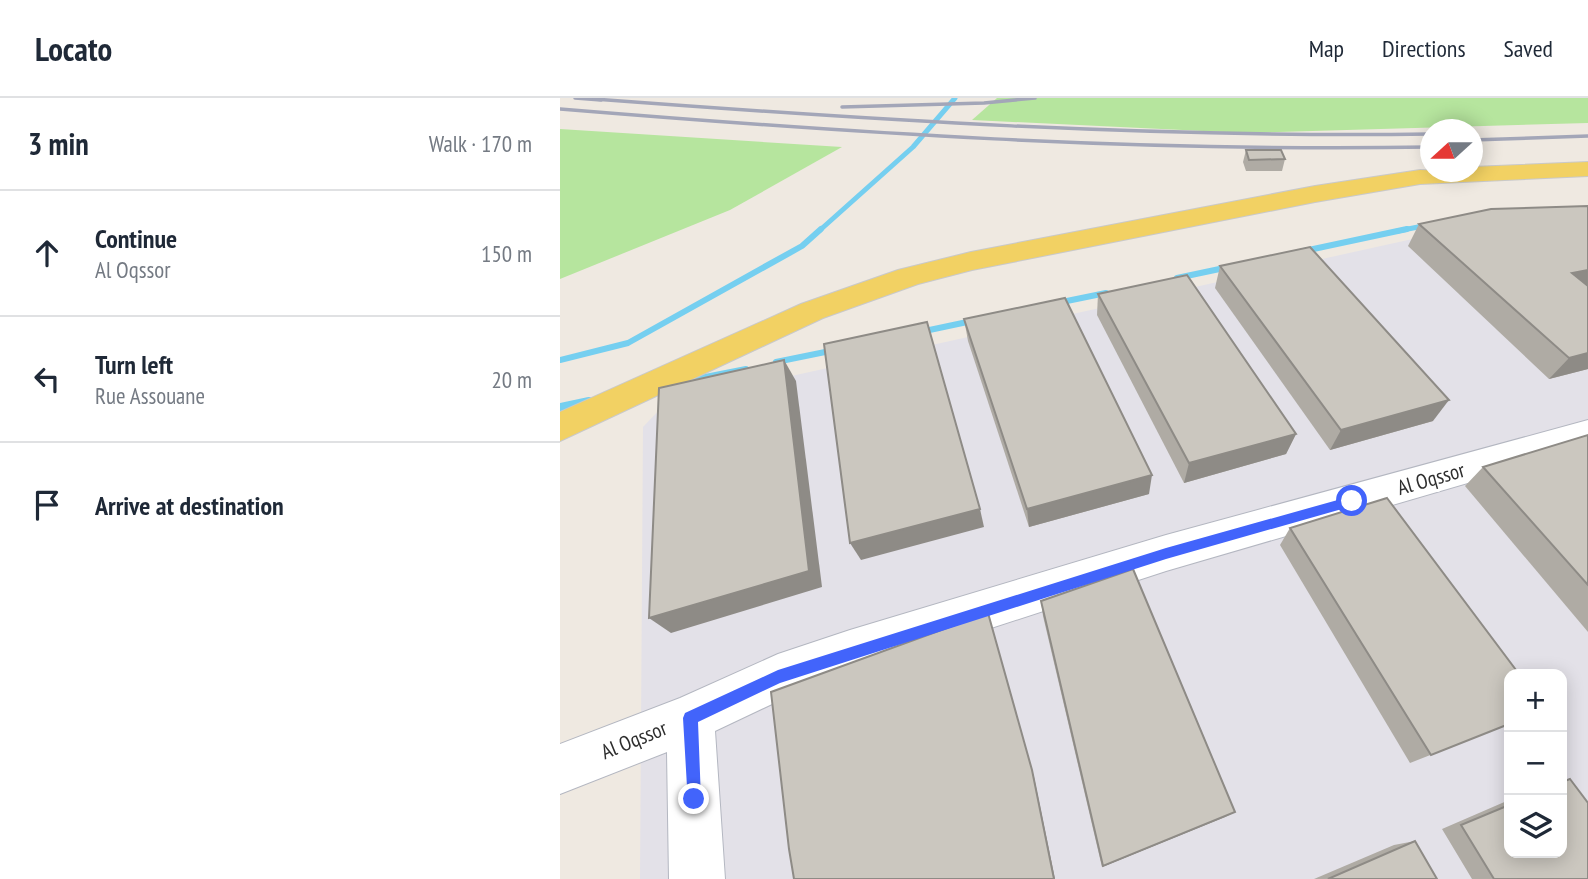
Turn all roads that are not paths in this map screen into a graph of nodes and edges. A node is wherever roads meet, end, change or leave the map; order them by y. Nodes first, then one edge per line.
1 (1588, 169) edge
2 (560, 427) edge
3 (1588, 434) edge
4 (690, 718) junction
5 (560, 769) edge
6 (697, 879) edge

1 - 2 main road
3 - 4 street, Al Oqssor
4 - 5 street, Al Oqssor
4 - 6 street

